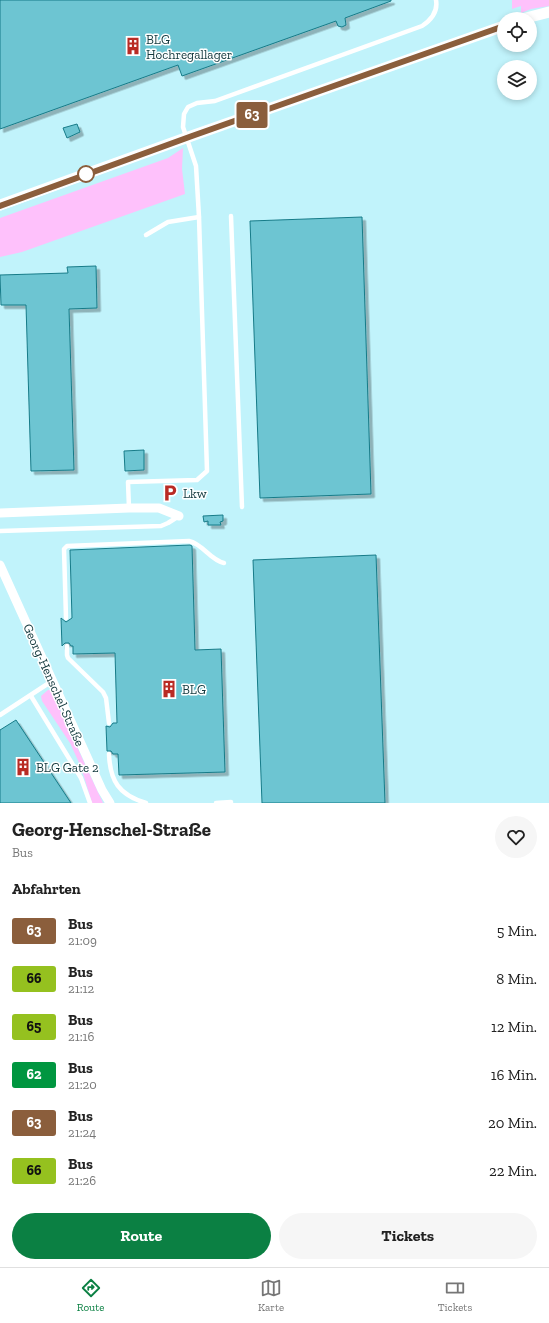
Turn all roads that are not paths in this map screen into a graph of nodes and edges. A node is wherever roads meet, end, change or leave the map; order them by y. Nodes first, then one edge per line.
1 (436, 0) edge
2 (549, 12) edge
3 (537, 15) edge
4 (497, 28) edge
5 (0, 206) edge
6 (231, 216) dead end
7 (199, 217) junction
8 (146, 235) dead end
9 (242, 507) dead end
10 (129, 508) junction
11 (0, 513) edge
12 (179, 516) joint
13 (0, 530) edge
14 (224, 563) dead end
15 (0, 565) edge
16 (66, 618) dead end
17 (67, 646) dead end
18 (52, 681) junction
19 (31, 696) junction
20 (0, 716) edge
21 (109, 723) dead end
22 (110, 754) dead end
23 (231, 802) edge
24 (90, 803) edge
25 (110, 803) edge
26 (146, 803) edge
27 (216, 803) edge

1 - 7 lane
2 - 3 street
4 - 5 street
6 - 9 lane
7 - 8 lane
7 - 10 lane
10 - 11 street
10 - 12 street
12 - 13 lane
14 - 16 lane
15 - 18 street, Georg-Henschel-Straße
17 - 21 lane
18 - 19 lane
18 - 25 street, Georg-Henschel-Straße
19 - 20 lane
19 - 24 lane
22 - 26 lane
23 - 27 lane

